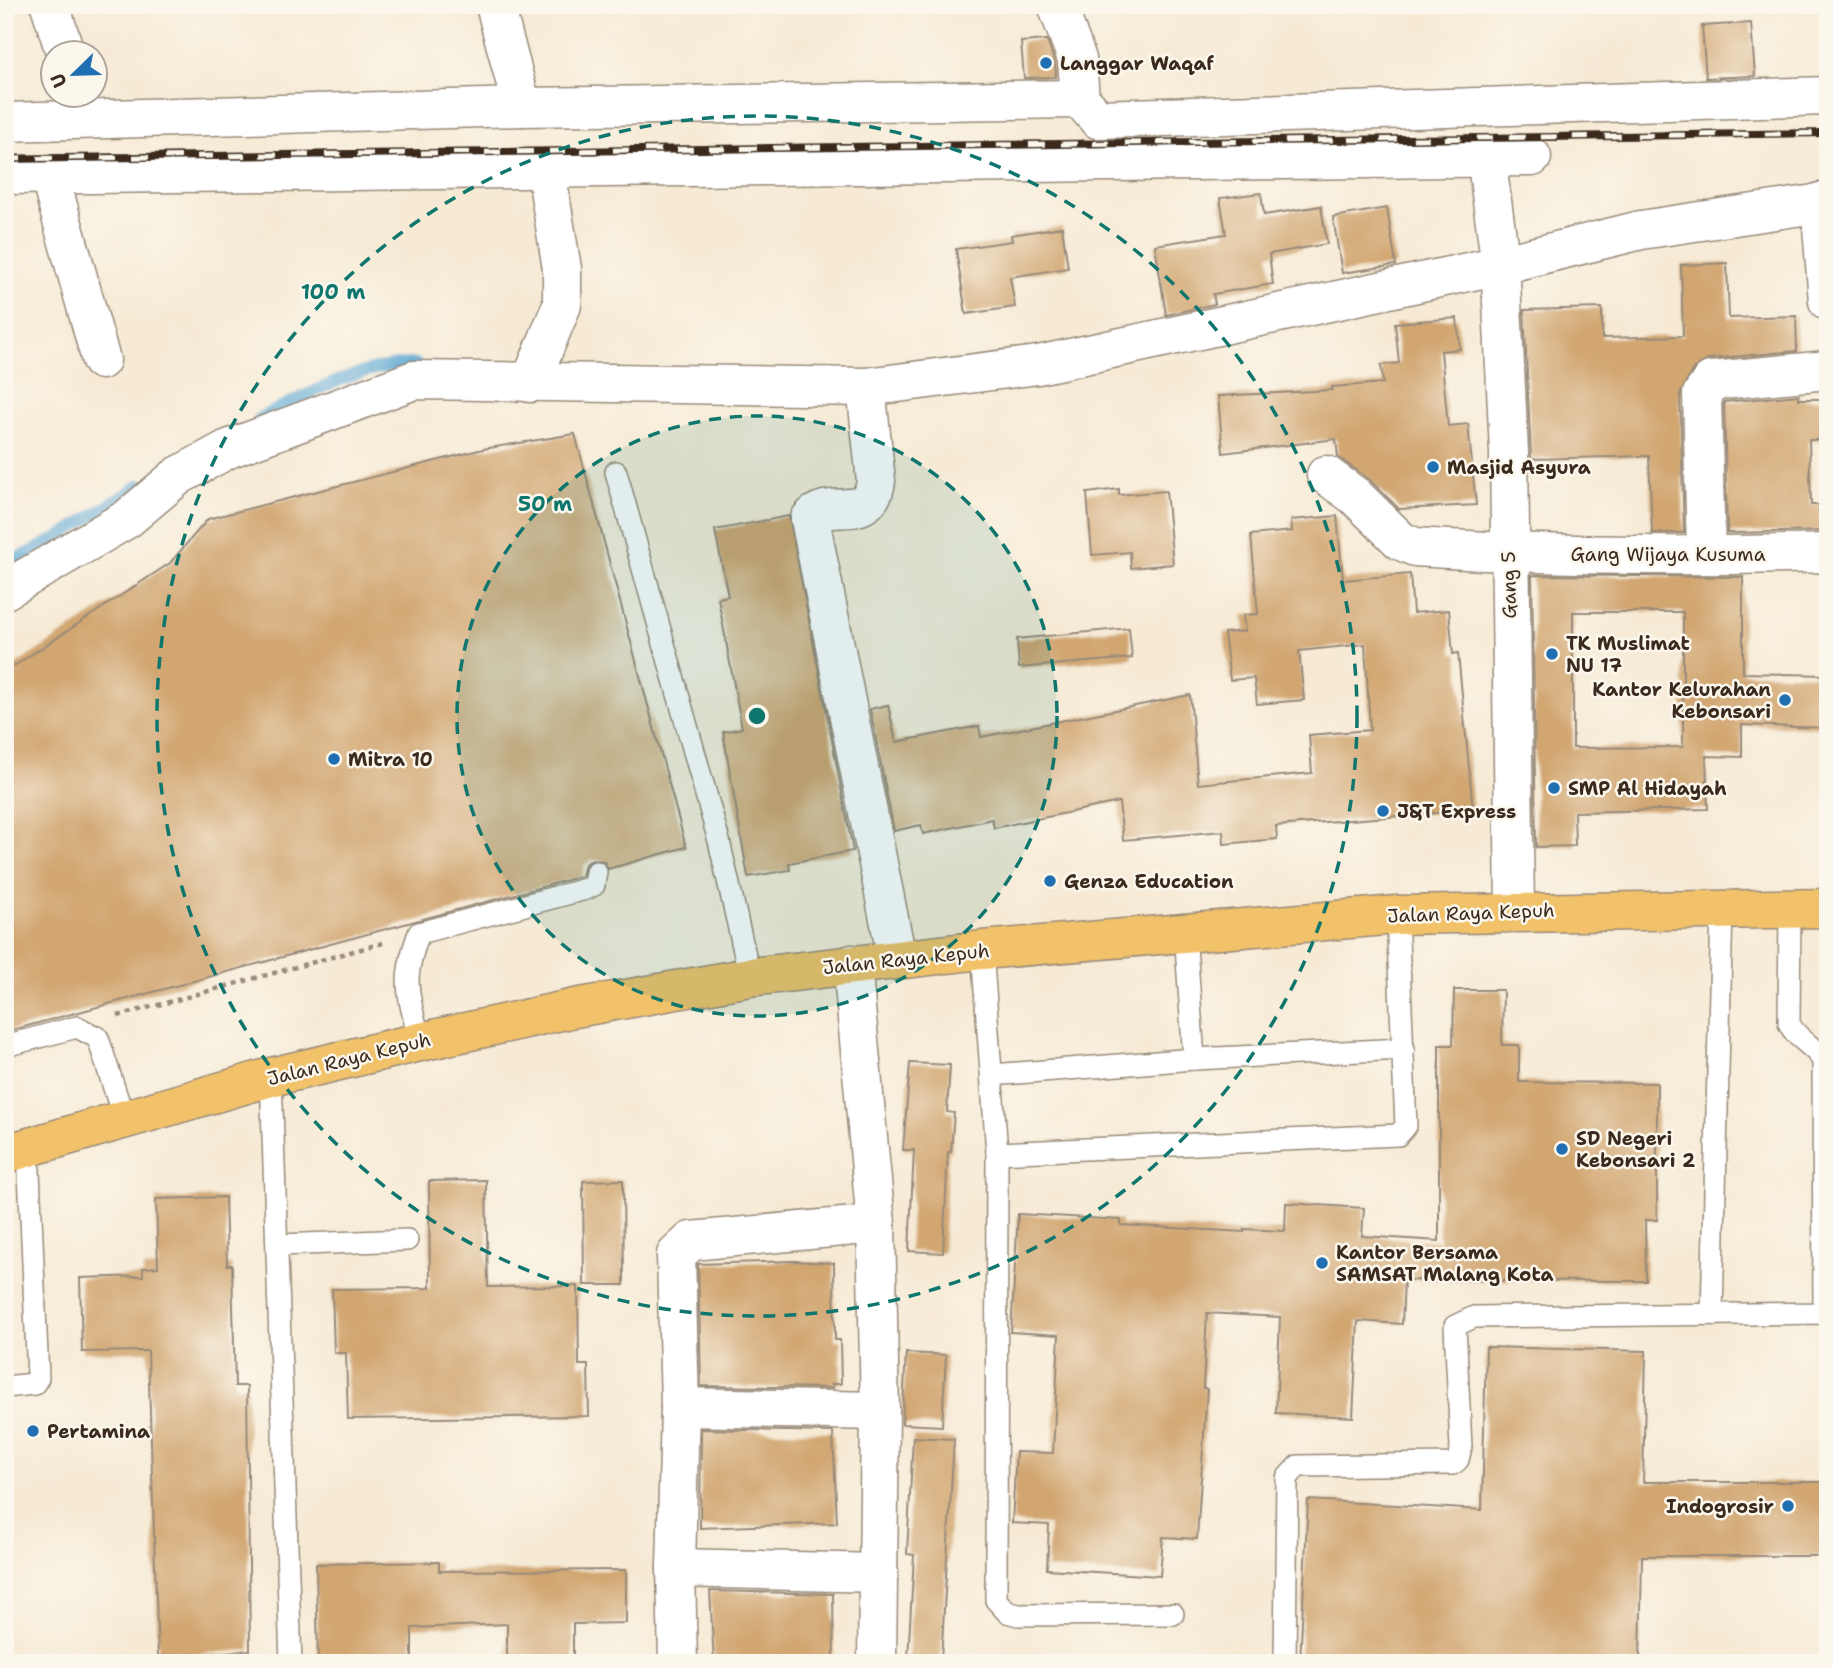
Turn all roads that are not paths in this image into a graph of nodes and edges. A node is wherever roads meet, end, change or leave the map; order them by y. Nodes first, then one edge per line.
1 (50, 5) edge
2 (495, 5) edge
3 (1057, 5) edge
4 (61, 38) edge
5 (1828, 96) edge
6 (1080, 99) junction
7 (108, 107) edge
8 (522, 107) junction
9 (78, 108) edge
10 (5, 122) edge
11 (1486, 157) junction
12 (1532, 157) dead end
13 (545, 170) junction
14 (5, 174) edge
15 (49, 174) junction
16 (1824, 202) edge
17 (1498, 254) junction
18 (1828, 301) edge
19 (102, 360) dead end
20 (1828, 370) edge
21 (535, 371) junction
22 (866, 387) junction
23 (616, 472) dead end
24 (1326, 475) dead end
25 (1509, 553) junction
26 (1828, 553) edge
27 (1706, 555) junction
28 (5, 590) edge
29 (596, 872) dead end
30 (1722, 908) junction
31 (1790, 908) junction
32 (1828, 908) edge
33 (1515, 911) junction
34 (1397, 915) junction
35 (1185, 932) junction
36 (982, 950) junction
37 (897, 959) junction
38 (852, 964) junction
39 (750, 977) junction
40 (420, 1042) junction
41 (5, 1046) edge
42 (1404, 1049) junction
43 (1194, 1059) junction
44 (992, 1075) junction
45 (271, 1077) junction
46 (124, 1119) junction
47 (17, 1151) edge
48 (997, 1153) junction
49 (876, 1224) junction
50 (407, 1240) dead end
51 (279, 1245) junction
52 (1826, 1313) edge
53 (1712, 1314) junction
54 (5, 1387) edge
55 (681, 1407) junction
56 (880, 1411) junction
57 (676, 1568) junction
58 (879, 1573) junction
59 (1173, 1614) dead end
60 (291, 1663) edge
61 (678, 1663) edge
62 (877, 1663) edge
63 (1285, 1663) edge

1 - 4 street
2 - 8 street
3 - 6 street
5 - 6 street
6 - 8 street
7 - 8 street
9 - 10 street
11 - 12 street
11 - 13 street
11 - 17 street, Gang 5
13 - 15 street
13 - 21 street
14 - 15 street
15 - 19 street
16 - 17 street
16 - 18 street
17 - 22 street
17 - 25 street, Gang 5
20 - 27 street
21 - 22 street
21 - 28 street
22 - 37 street
23 - 39 lane
24 - 25 street, Gang Wijaya Kusuma
25 - 27 street, Gang Wijaya Kusuma
25 - 33 street, Gang 5
26 - 27 street, Gang Wijaya Kusuma
29 - 40 lane
30 - 31 main road, Jalan Raya Kepuh
30 - 33 main road, Jalan Raya Kepuh
30 - 53 lane
31 - 32 main road, Jalan Raya Kepuh
31 - 52 lane
33 - 34 main road, Jalan Raya Kepuh
34 - 35 main road, Jalan Raya Kepuh
34 - 42 lane
35 - 36 main road, Jalan Raya Kepuh
35 - 43 lane
36 - 37 main road, Jalan Raya Kepuh
36 - 44 lane
37 - 38 main road, Jalan Raya Kepuh
38 - 39 main road, Jalan Raya Kepuh
38 - 49 street
39 - 40 main road, Jalan Raya Kepuh
40 - 45 main road, Jalan Raya Kepuh
41 - 46 lane
42 - 43 lane
42 - 48 lane
43 - 44 lane
44 - 48 lane
45 - 46 main road, Jalan Raya Kepuh
45 - 51 lane
46 - 47 main road, Jalan Raya Kepuh
47 - 54 lane
48 - 59 lane
49 - 55 street
49 - 56 street
50 - 51 lane
51 - 60 lane
52 - 53 lane
53 - 63 lane
55 - 56 street
55 - 57 street
56 - 58 street
57 - 58 street
57 - 61 street
58 - 62 street

